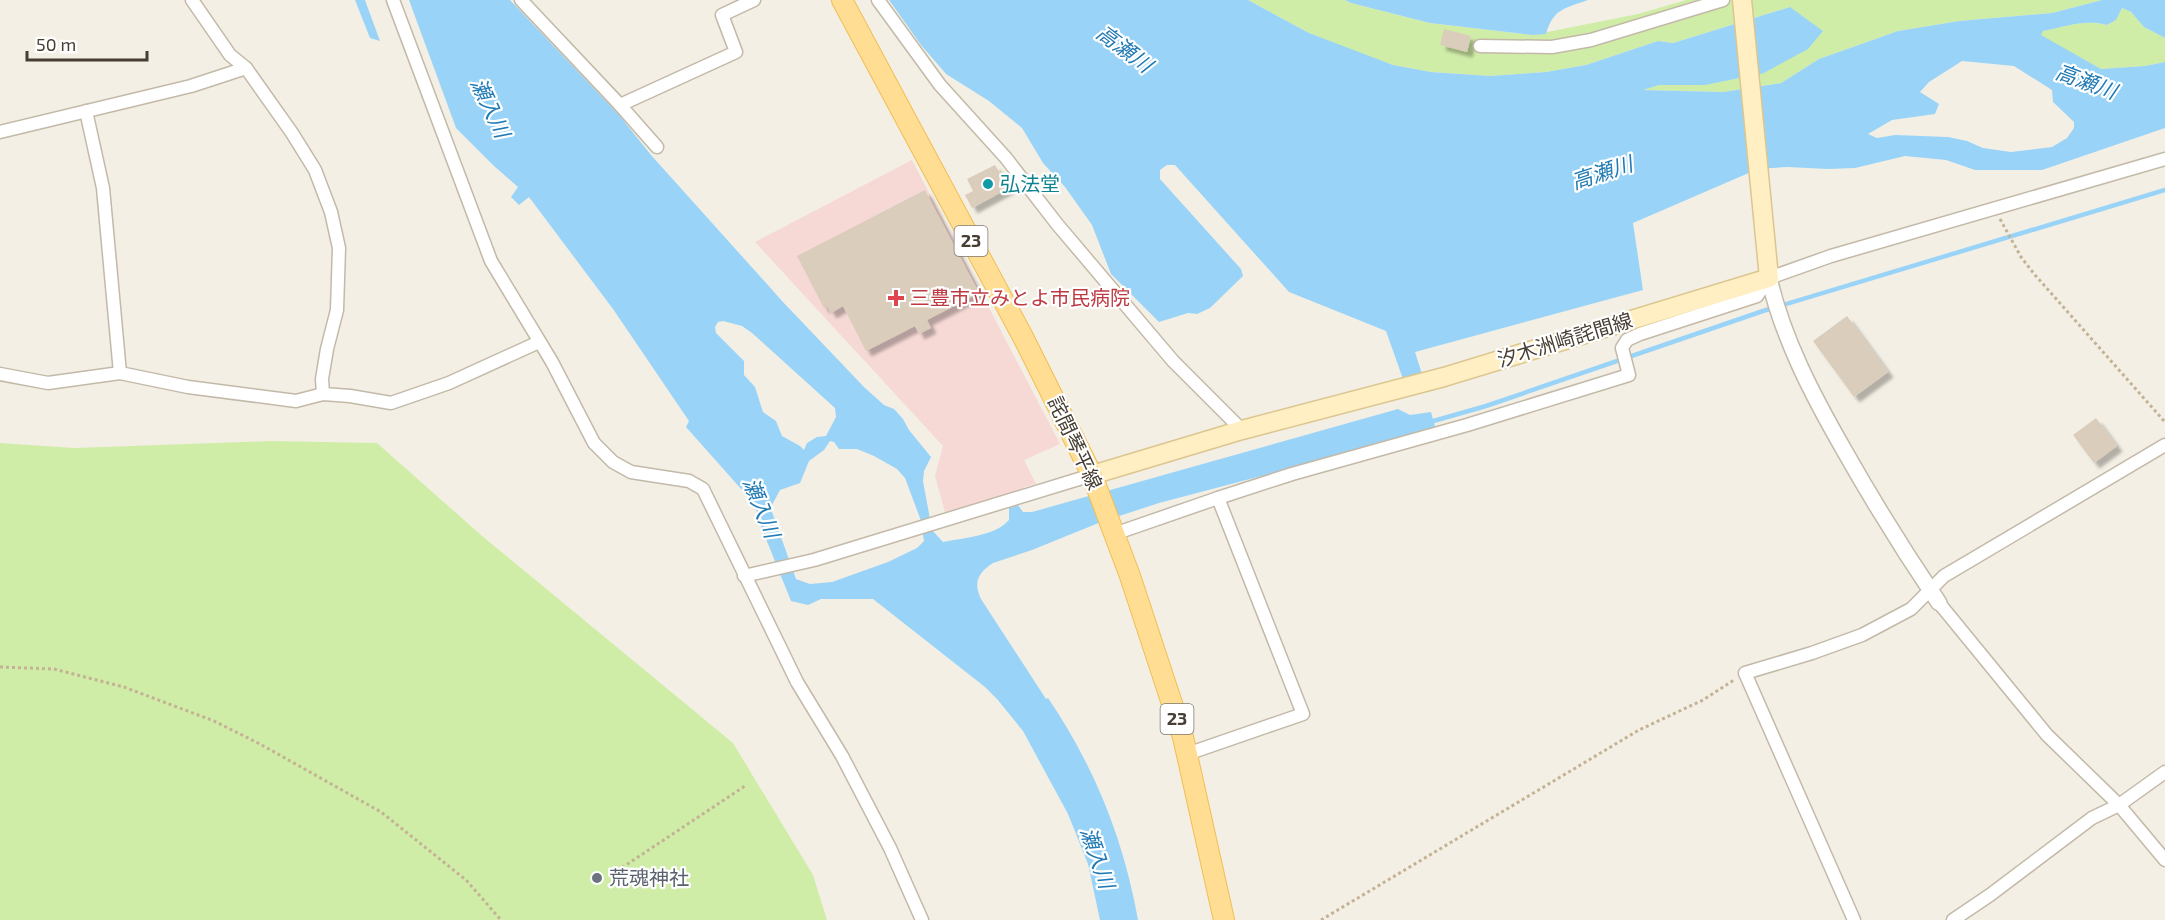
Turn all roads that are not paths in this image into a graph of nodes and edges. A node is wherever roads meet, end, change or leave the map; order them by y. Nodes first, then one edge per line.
1 (192, 0) edge
2 (393, 0) edge
3 (521, 0) edge
4 (754, 0) edge
5 (842, 0) edge
6 (878, 0) edge
7 (1722, 0) edge
8 (1743, 2) edge
9 (1480, 46) dead end
10 (246, 68) junction
11 (620, 105) junction
12 (86, 111) junction
13 (0, 132) edge
14 (657, 147) dead end
15 (2165, 159) edge
16 (1770, 282) junction
17 (539, 342) junction
18 (120, 373) junction
19 (0, 374) edge
20 (323, 394) junction
21 (1242, 430) junction
22 (2165, 445) edge
23 (1094, 480) junction
24 (1218, 498) junction
25 (1112, 529) junction
26 (744, 576) junction
27 (1934, 596) junction
28 (1187, 754) junction
29 (2165, 772) edge
30 (2119, 805) junction
31 (2165, 860) edge
32 (921, 920) edge
33 (1224, 920) edge
34 (1854, 920) edge
35 (1953, 920) edge

1 - 10 street
2 - 17 street
3 - 11 street
4 - 11 street
5 - 23 main road, 詫間琴平線 / 23
6 - 21 street
7 - 9 street
8 - 16 main road
10 - 12 street
10 - 20 street
11 - 14 street
12 - 13 street
12 - 18 street
15 - 16 street
16 - 21 main road, 汐木洲崎詫間線
16 - 24 street
16 - 27 street
17 - 20 street
17 - 26 street
18 - 19 street
18 - 20 street
21 - 23 main road, 汐木洲崎詫間線
22 - 27 street
23 - 25 main road, 詫間琴平線 / 23
23 - 26 street
24 - 25 street
24 - 28 street
25 - 28 main road, 詫間琴平線 / 23
26 - 32 street
27 - 30 street
27 - 34 street
28 - 33 main road, 詫間琴平線 / 23
29 - 30 street
30 - 31 street
30 - 35 street

